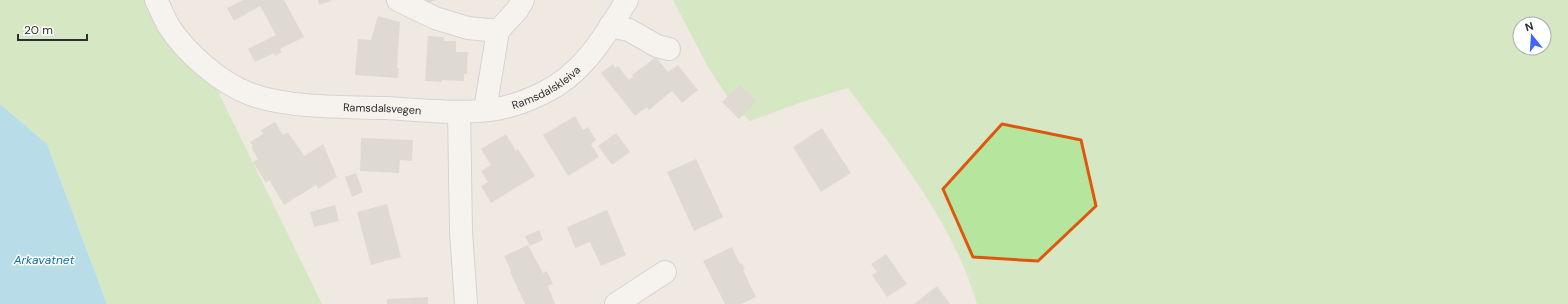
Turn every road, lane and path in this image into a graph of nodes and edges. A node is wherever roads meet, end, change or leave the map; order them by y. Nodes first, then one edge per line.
1 (156, 0) edge
2 (398, 0) edge
3 (523, 0) edge
4 (627, 0) edge
5 (610, 26) junction
6 (498, 31) junction
7 (669, 49) dead end
8 (485, 110) junction
9 (459, 112) junction
10 (665, 272) dead end
11 (466, 304) edge
12 (616, 304) edge

1 - 9 street, Ramsdalsvegen
2 - 6 street
3 - 6 street
4 - 5 street, Ramsdalskleiva
5 - 7 street
5 - 8 street, Ramsdalskleiva
6 - 8 street
8 - 9 street, Ramsdalskleiva
9 - 11 street
10 - 12 street

